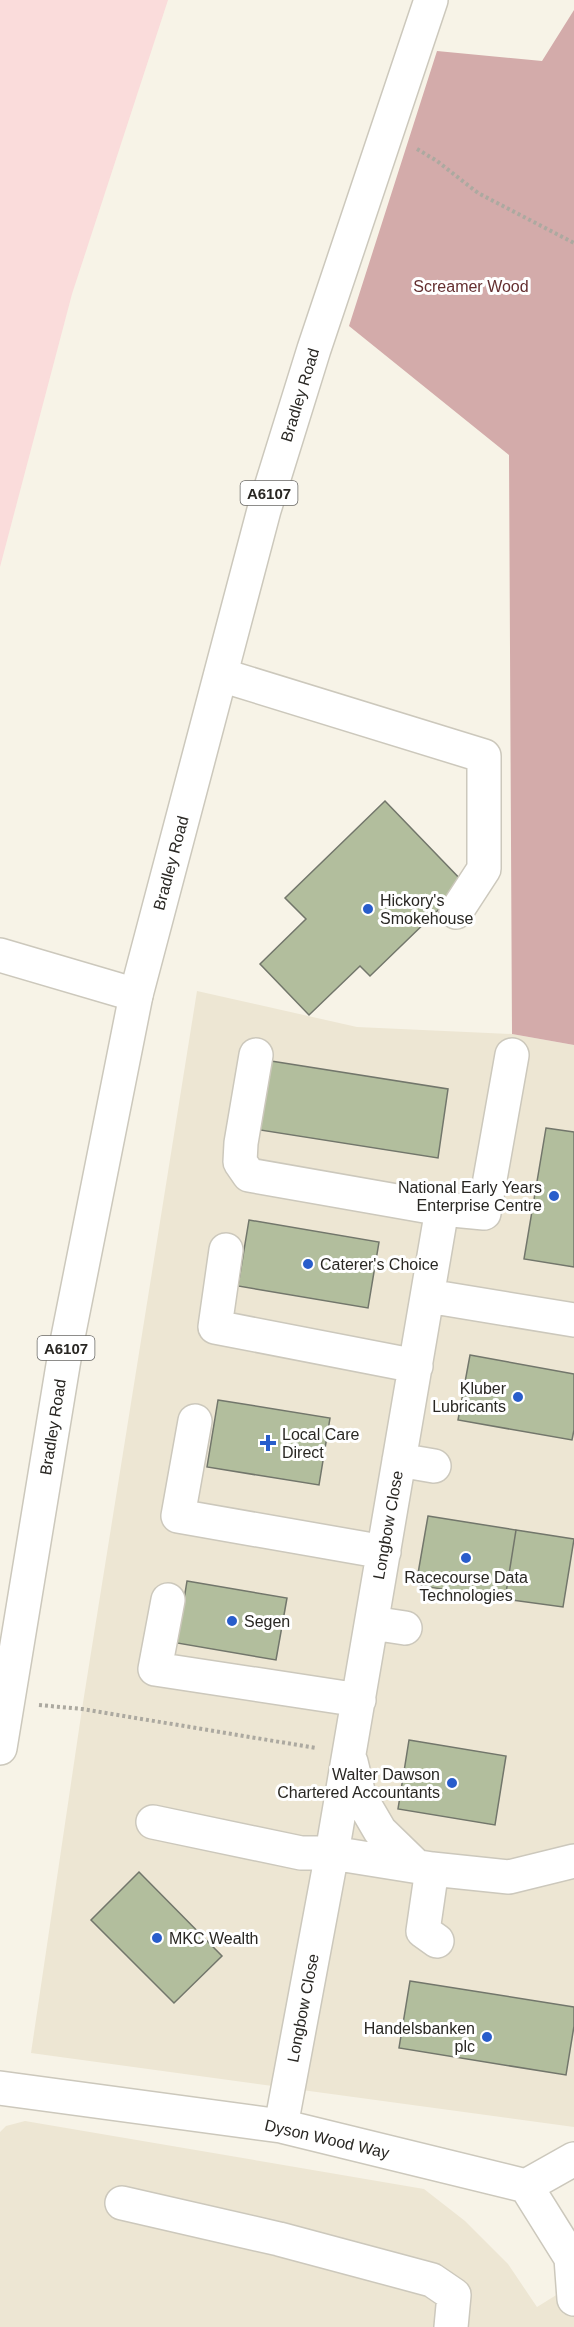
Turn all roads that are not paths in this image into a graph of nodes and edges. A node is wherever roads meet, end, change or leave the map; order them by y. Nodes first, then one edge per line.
1 (430, 0) edge
2 (221, 675) junction
3 (456, 912) dead end
4 (0, 955) edge
5 (136, 995) junction
6 (256, 1055) dead end
7 (512, 1055) dead end
8 (442, 1209) junction
9 (226, 1250) dead end
10 (428, 1296) junction
11 (574, 1320) edge
12 (416, 1366) junction
13 (195, 1421) dead end
14 (399, 1460) junction
15 (434, 1466) dead end
16 (384, 1552) junction
17 (168, 1600) dead end
18 (372, 1623) junction
19 (405, 1628) dead end
20 (359, 1700) junction
21 (0, 1749) edge
22 (350, 1754) junction
23 (153, 1822) dead end
24 (332, 1854) junction
25 (574, 1861) edge
26 (424, 1867) junction
27 (436, 1941) dead end
28 (0, 2088) edge
29 (281, 2126) junction
30 (574, 2159) edge
31 (526, 2186) junction
32 (122, 2203) dead end
33 (574, 2299) edge
34 (451, 2327) edge

1 - 2 street, Bradley Road / A6107
2 - 3 street
2 - 5 street, Bradley Road / A6107
4 - 5 street
5 - 21 street, Bradley Road / A6107
6 - 8 street
7 - 8 street
8 - 10 street, Longbow Close
9 - 12 street
10 - 11 street
10 - 12 street, Longbow Close
12 - 14 street, Longbow Close
13 - 16 street
14 - 15 street
14 - 16 street, Longbow Close
16 - 18 street, Longbow Close
17 - 20 street
18 - 19 street
18 - 20 street, Longbow Close
20 - 22 street, Longbow Close
22 - 24 street, Longbow Close
22 - 26 street, Longbow Close
23 - 24 street
24 - 26 street
24 - 29 street, Longbow Close
25 - 26 street
26 - 27 street
28 - 29 street, Dyson Wood Way
29 - 31 street, Dyson Wood Way
30 - 31 street
31 - 33 street
32 - 34 street

